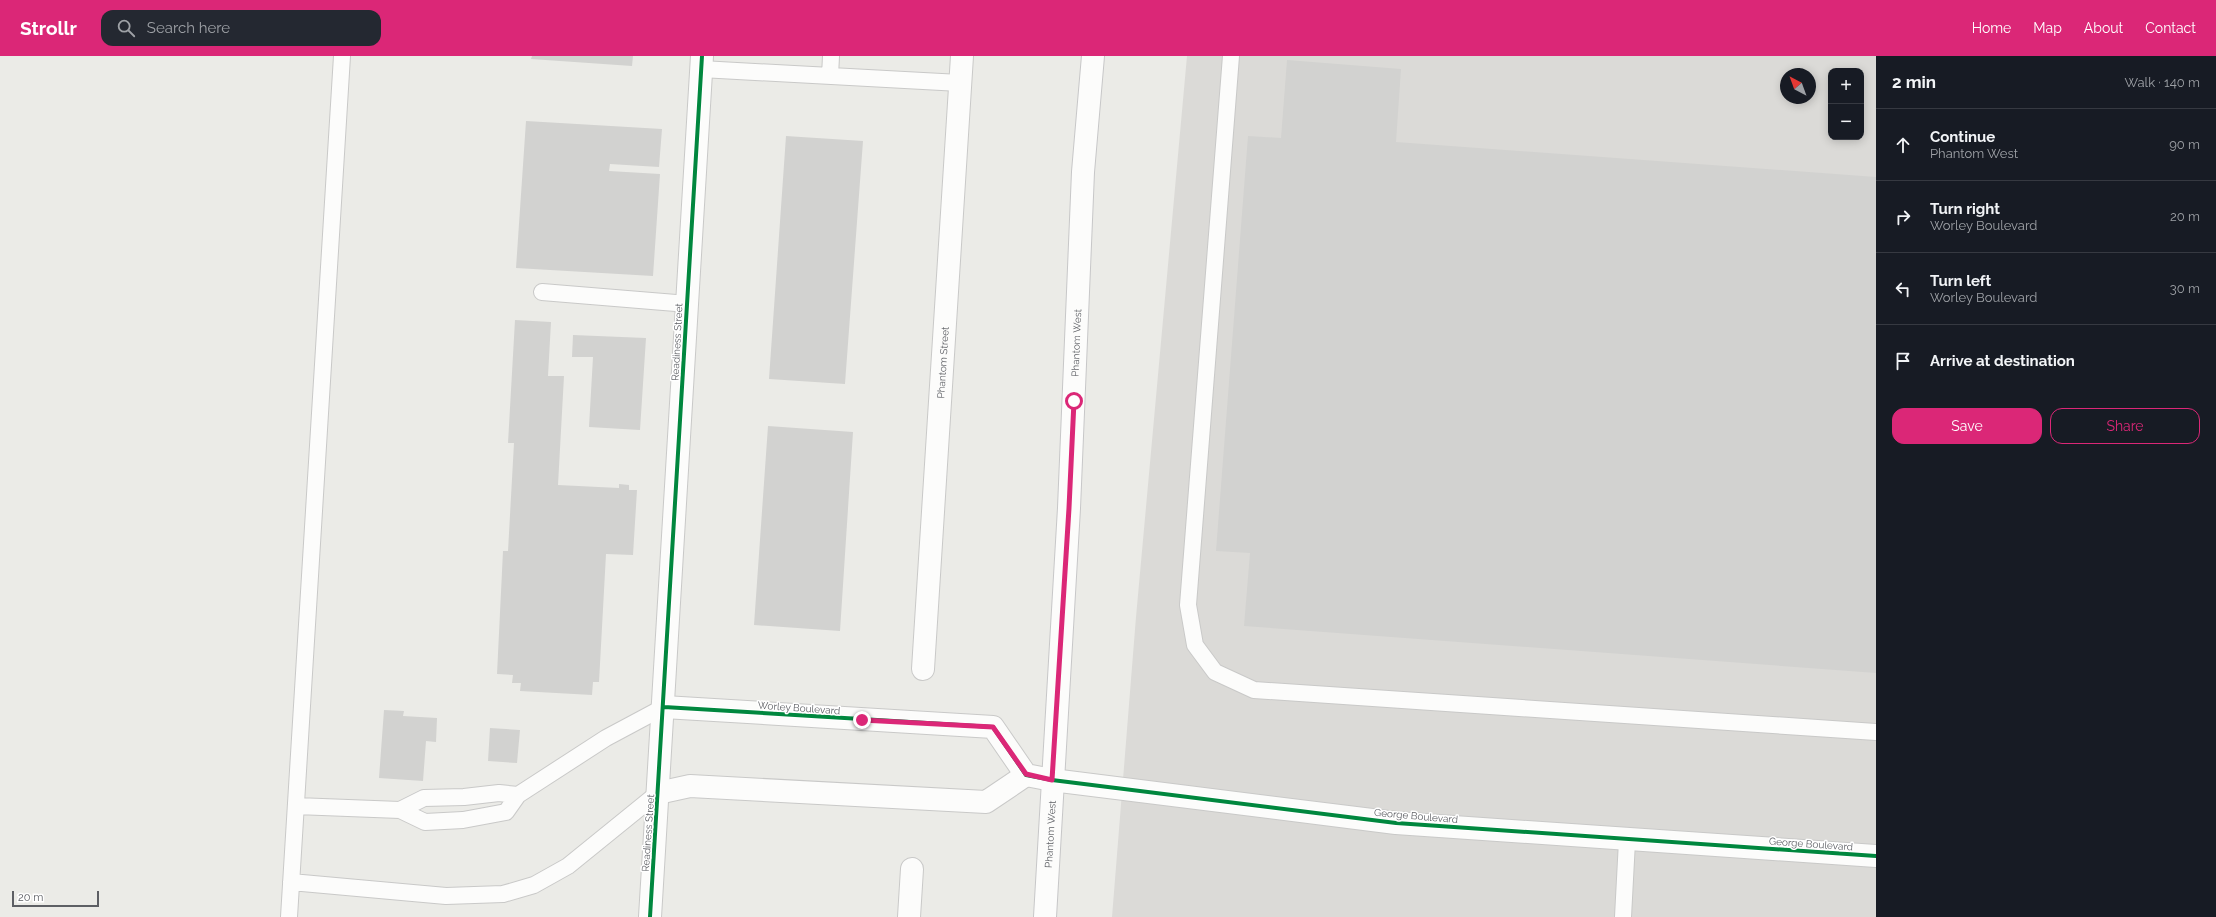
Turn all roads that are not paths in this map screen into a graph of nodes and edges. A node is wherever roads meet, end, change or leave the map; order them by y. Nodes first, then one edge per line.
1 (342, 56) edge
2 (831, 56) edge
3 (962, 56) edge
4 (1093, 56) edge
5 (1231, 56) edge
6 (701, 63) edge
7 (830, 76) junction
8 (960, 83) junction
9 (542, 292) dead end
10 (688, 304) junction
11 (923, 669) dead end
12 (664, 707) junction
13 (1876, 732) edge
14 (1026, 774) junction
15 (1052, 780) junction
16 (658, 793) junction
17 (518, 795) junction
18 (296, 806) junction
19 (400, 810) junction
20 (1627, 841) junction
21 (1876, 856) edge
22 (912, 869) dead end
23 (292, 882) junction
24 (289, 917) edge
25 (650, 917) edge
26 (909, 917) edge
27 (1045, 917) edge
28 (1622, 917) edge

1 - 18 lane
2 - 7 lane
3 - 8 street, Phantom Street
4 - 15 street, Phantom West
5 - 13 lane
6 - 7 lane
6 - 10 street, Readiness Street
7 - 8 lane
8 - 11 street, Phantom Street
9 - 10 lane
10 - 12 street, Readiness Street
12 - 14 street, Worley Boulevard
12 - 16 street, Readiness Street
12 - 17 lane
14 - 15 street
14 - 16 street
15 - 20 street, George Boulevard
15 - 27 street, Phantom West
16 - 23 lane
16 - 25 street, Readiness Street
17 - 19 lane
17 - 19 lane
18 - 19 lane
18 - 23 lane
20 - 21 street, George Boulevard
20 - 28 lane
22 - 26 street
23 - 24 lane

